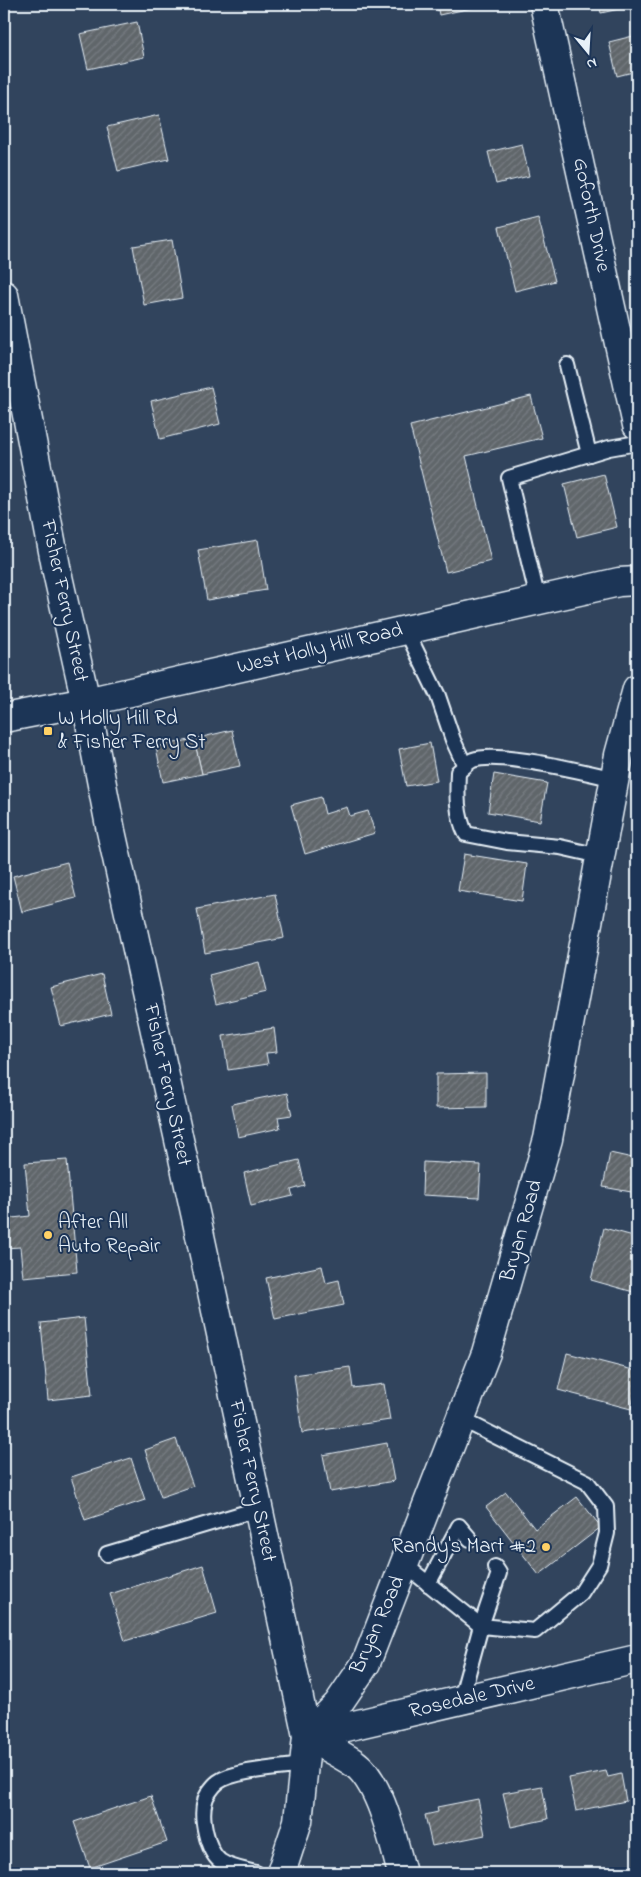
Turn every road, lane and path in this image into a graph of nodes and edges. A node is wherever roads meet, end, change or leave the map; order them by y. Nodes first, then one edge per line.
1 (544, 4) edge
2 (4, 295) edge
3 (9, 351) edge
4 (567, 366) dead end
5 (637, 425) edge
6 (637, 444) edge
7 (589, 454) junction
8 (637, 581) edge
9 (538, 600) junction
10 (406, 630) junction
11 (637, 690) edge
12 (86, 702) junction
13 (4, 718) edge
14 (465, 766) junction
15 (615, 779) junction
16 (600, 856) junction
17 (461, 1419) junction
18 (258, 1509) junction
19 (470, 1539) dead end
20 (107, 1554) dead end
21 (405, 1565) junction
22 (495, 1567) dead end
23 (428, 1584) junction
24 (481, 1626) junction
25 (637, 1660) edge
26 (461, 1699) junction
27 (307, 1736) junction
28 (304, 1765) junction
29 (256, 1873) edge
30 (281, 1873) edge
31 (402, 1873) edge

1 - 5 street, Goforth Drive
2 - 3 street, Fisher Ferry Street
3 - 12 street, Fisher Ferry Street
4 - 7 lane
6 - 7 lane
7 - 9 lane
8 - 9 street, West Holly Hill Road
9 - 10 street, West Holly Hill Road
10 - 12 street, West Holly Hill Road
10 - 14 lane
11 - 15 street, Bryan Road
12 - 13 street, West Holly Hill Road
12 - 18 street, Fisher Ferry Street
14 - 15 lane
14 - 16 lane
15 - 16 street, Bryan Road
16 - 17 street, Bryan Road
17 - 21 street, Bryan Road
17 - 24 lane
18 - 20 lane
18 - 27 street, Fisher Ferry Street
19 - 23 lane
21 - 23 lane
21 - 27 street, Bryan Road
22 - 24 lane
23 - 24 lane
24 - 26 lane
25 - 26 street, Rosedale Drive
26 - 27 street, Rosedale Drive
27 - 28 street, Fisher Ferry Street
27 - 31 street
28 - 29 lane
28 - 30 street, Fisher Ferry Street

